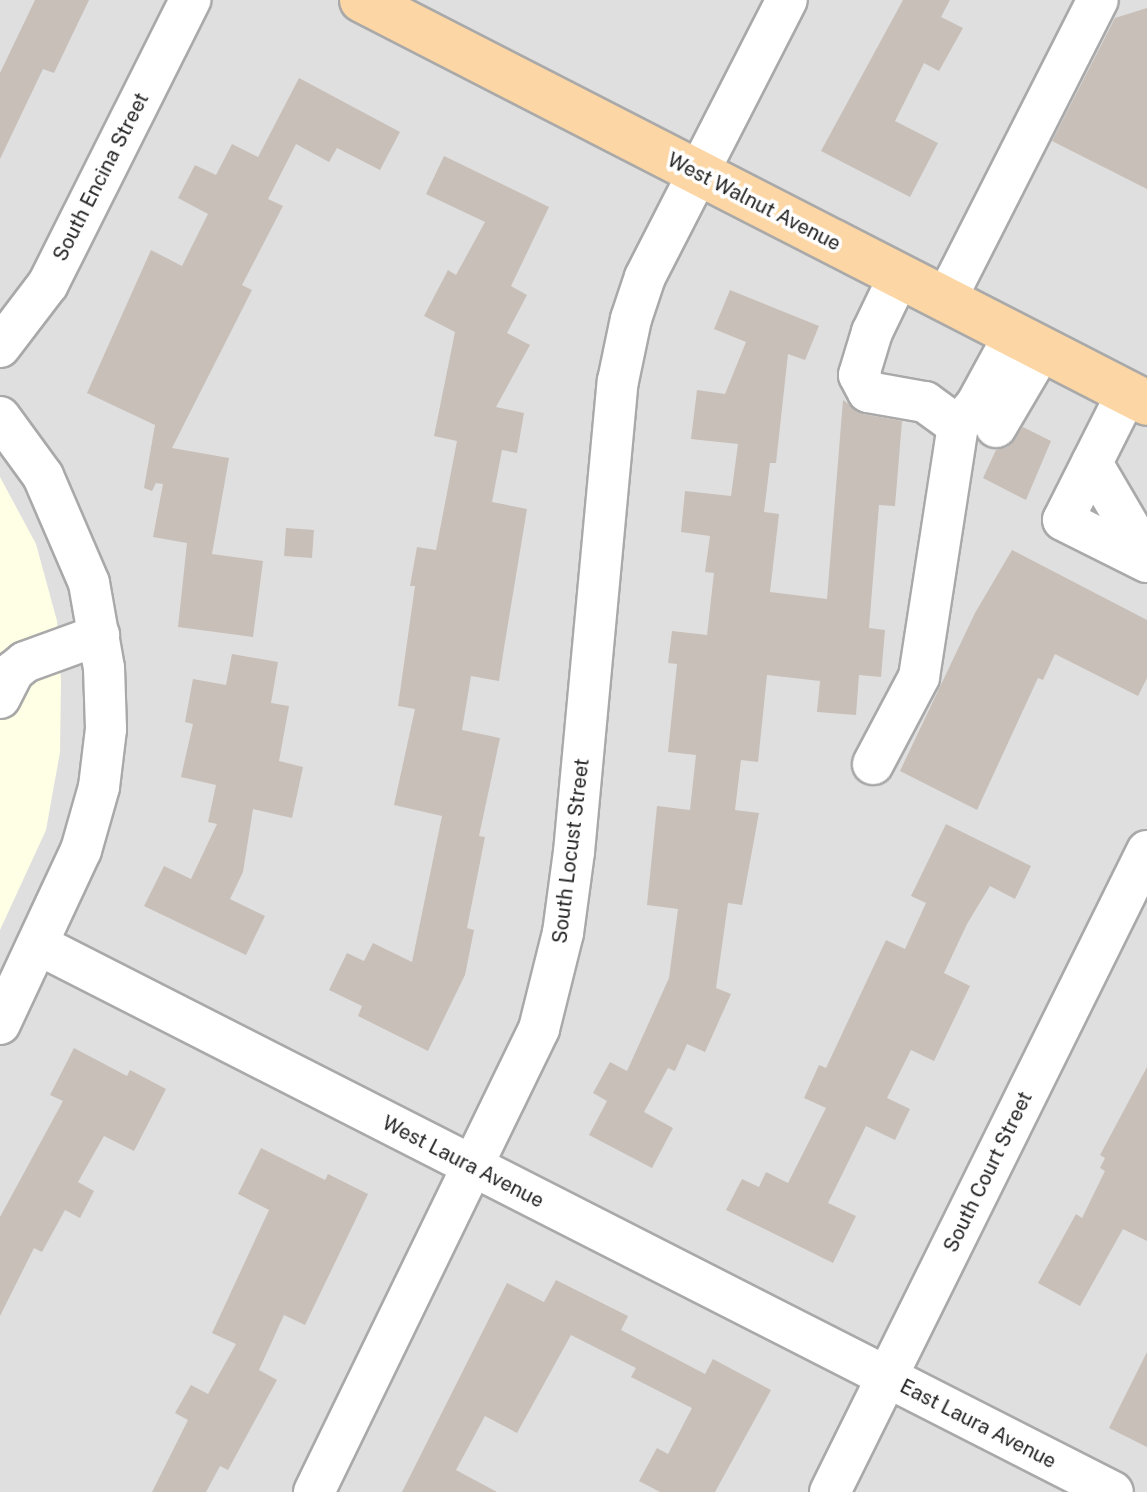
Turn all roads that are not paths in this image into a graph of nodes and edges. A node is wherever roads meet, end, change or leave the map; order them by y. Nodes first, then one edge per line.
1 (190, 0) edge
2 (362, 0) edge
3 (787, 0) edge
4 (1098, 0) edge
5 (697, 173) junction
6 (899, 276) junction
7 (946, 299) junction
8 (1028, 342) junction
9 (0, 347) edge
10 (1137, 398) edge
11 (0, 417) edge
12 (973, 440) junction
13 (1092, 463) junction
14 (1147, 510) edge
15 (1147, 560) edge
16 (99, 635) junction
17 (0, 698) edge
18 (873, 764) dead end
19 (1147, 851) edge
20 (39, 945) junction
21 (0, 1024) edge
22 (475, 1168) junction
23 (886, 1378) junction
24 (314, 1492) edge
25 (830, 1492) edge
26 (1113, 1492) edge

1 - 9 street, South Encina Street
2 - 5 main road, West Walnut Avenue
3 - 5 street, South Locust Street
4 - 7 street
5 - 6 main road, West Walnut Avenue
5 - 22 street, South Locust Street
6 - 7 main road, West Walnut Avenue
6 - 12 street
7 - 8 main road, West Walnut Avenue
8 - 10 main road, West Walnut Avenue
8 - 12 street
10 - 13 street
11 - 16 street
12 - 18 street
13 - 14 street
13 - 15 street
13 - 15 street
16 - 17 street
16 - 20 street
19 - 23 street, South Court Street
20 - 21 street
20 - 22 street, West Laura Avenue
22 - 23 street, West Laura Avenue
22 - 24 street, South Locust Street
23 - 25 street, South Court Street
23 - 26 street, East Laura Avenue

